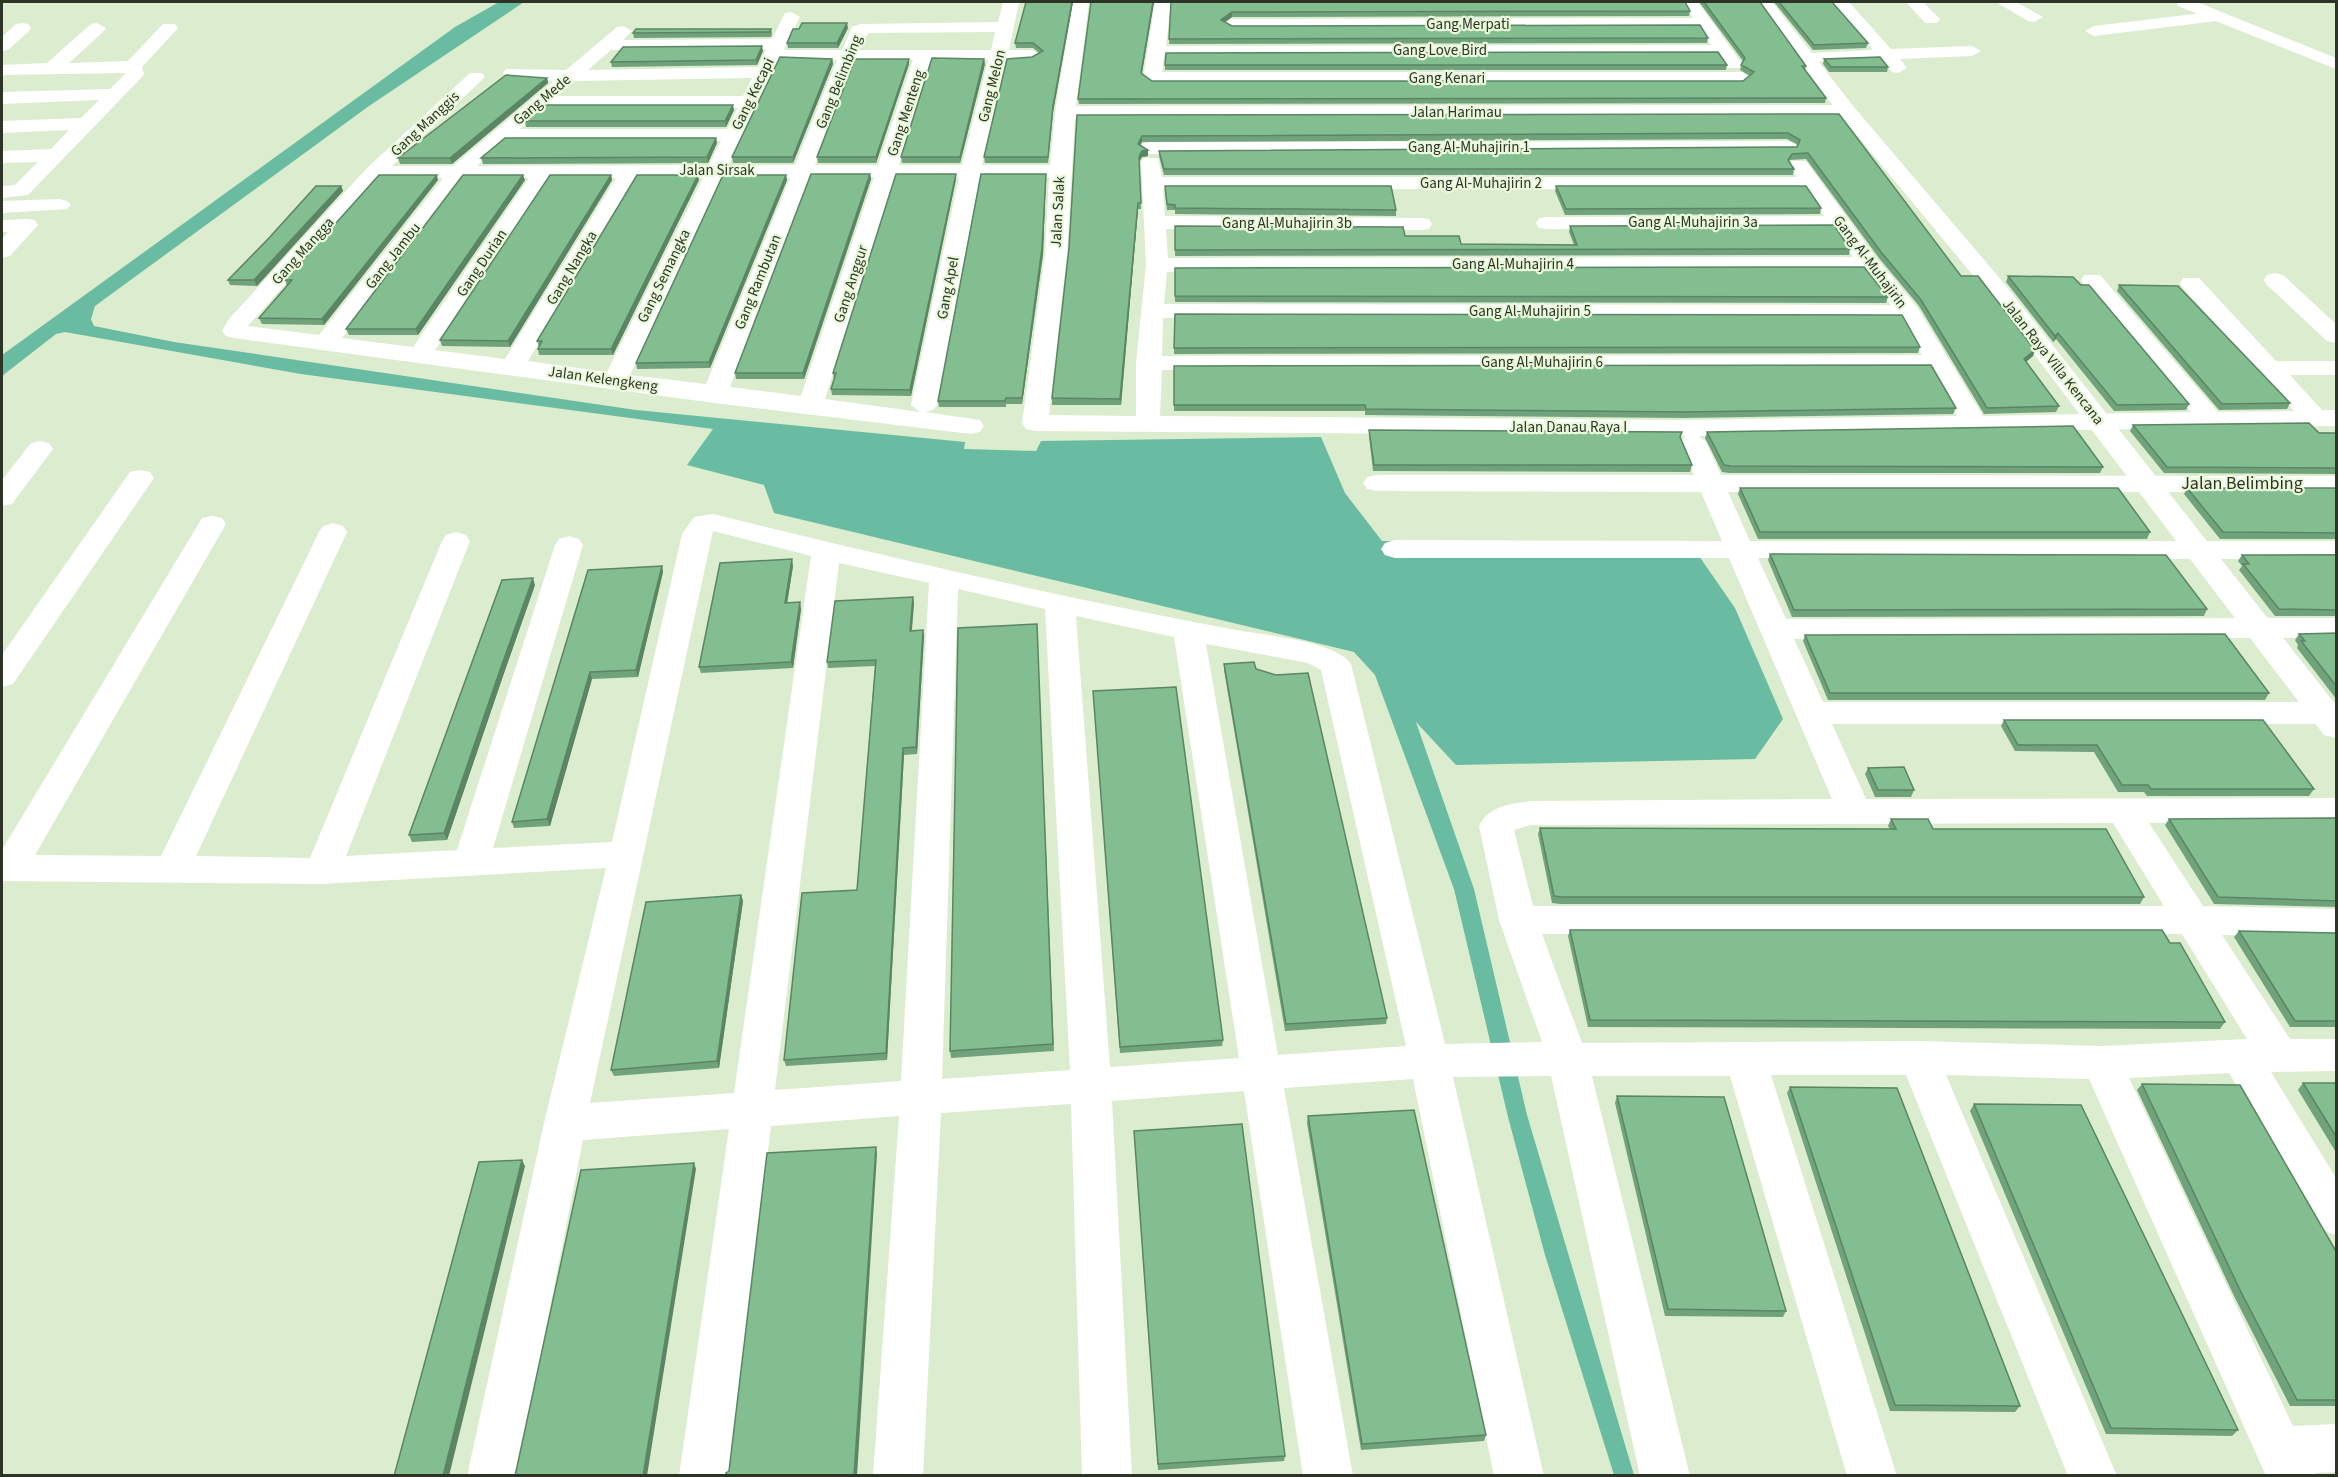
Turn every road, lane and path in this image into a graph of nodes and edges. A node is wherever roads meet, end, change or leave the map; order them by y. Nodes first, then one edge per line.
1 (1011, 2) edge
2 (1081, 2) edge
3 (1162, 2) edge
4 (1232, 2) edge
5 (1690, 2) edge
6 (1764, 2) edge
7 (1840, 2) edge
8 (1914, 2) edge
9 (1986, 2) edge
10 (2184, 2) edge
11 (938, 6) dead end
12 (2001, 8) edge
13 (2219, 16) junction
14 (791, 17) dead end
15 (2034, 17) dead end
16 (1931, 19) dead end
17 (1705, 23) junction
18 (1232, 24) junction
19 (1006, 27) junction
20 (22, 28) dead end
21 (97, 28) dead end
22 (169, 28) dead end
23 (932, 28) junction
24 (623, 31) dead end
25 (2094, 31) dead end
26 (607, 45) junction
27 (2, 46) edge
28 (774, 50) junction
29 (1723, 50) junction
30 (1156, 51) junction
31 (1231, 51) junction
32 (1972, 51) dead end
33 (851, 55) junction
34 (924, 55) junction
35 (999, 55) junction
36 (1032, 55) edge
37 (1889, 56) junction
38 (1807, 58) junction
39 (2337, 64) edge
40 (133, 66) junction
41 (52, 68) junction
42 (2, 70) edge
43 (763, 72) junction
44 (1902, 72) dead end
45 (512, 73) edge
46 (570, 76) junction
47 (476, 77) dead end
48 (1152, 78) junction
49 (1742, 78) junction
50 (115, 94) junction
51 (2, 98) edge
52 (540, 102) junction
53 (749, 102) junction
54 (1765, 111) junction
55 (1847, 111) junction
56 (1065, 112) junction
57 (1148, 112) junction
58 (87, 124) junction
59 (2, 127) edge
60 (500, 135) junction
61 (732, 135) junction
62 (1787, 147) junction
63 (1150, 148) junction
64 (56, 155) junction
65 (2, 157) edge
66 (460, 170) junction
67 (545, 170) junction
68 (632, 170) junction
69 (715, 170) junction
70 (802, 170) junction
71 (888, 170) junction
72 (971, 170) junction
73 (1060, 171) junction
74 (374, 172) junction
75 (1152, 183) junction
76 (1411, 183) junction
77 (1533, 183) junction
78 (1810, 183) junction
79 (2, 192) edge
80 (60, 205) dead end
81 (2, 207) edge
82 (1154, 222) junction
83 (1839, 222) junction
84 (1547, 223) junction
85 (1421, 224) junction
86 (2, 226) edge
87 (2, 251) edge
88 (1430, 264) junction
89 (1561, 264) junction
90 (1869, 264) junction
91 (1157, 265) junction
92 (2092, 280) dead end
93 (2275, 280) dead end
94 (2191, 283) dead end
95 (1151, 311) junction
96 (1909, 312) junction
97 (234, 331) joint
98 (2337, 336) edge
99 (326, 342) junction
100 (419, 355) junction
101 (1936, 362) junction
102 (1148, 363) junction
103 (513, 366) junction
104 (2269, 368) junction
105 (2337, 368) edge
106 (614, 382) junction
107 (714, 395) junction
108 (814, 397) dead end
109 (924, 405) dead end
110 (1148, 415) dead end
111 (1970, 416) dead end
112 (2209, 418) junction
113 (2326, 418) edge
114 (1035, 423) joint
115 (2100, 424) junction
116 (971, 426) dead end
117 (1693, 442) dead end
118 (40, 449) dead end
119 (140, 478) dead end
120 (1377, 483) dead end
121 (1713, 483) junction
122 (2147, 483) junction
123 (2337, 484) edge
124 (2, 498) edge
125 (212, 524) dead end
126 (333, 532) dead end
127 (456, 541) dead end
128 (569, 545) dead end
129 (1395, 549) dead end
130 (1741, 549) junction
131 (2198, 550) junction
132 (2337, 550) edge
133 (826, 551) junction
134 (944, 577) junction
135 (1060, 602) junction
136 (1776, 628) junction
137 (2260, 628) junction
138 (2337, 628) edge
139 (1188, 630) junction
140 (2, 677) edge
141 (1812, 712) junction
142 (2333, 718) edge
143 (2337, 810) edge
144 (2123, 811) junction
145 (1854, 812) junction
146 (627, 854) junction
147 (471, 863) junction
148 (5, 868) edge
149 (172, 870) junction
150 (322, 872) junction
151 (1518, 920) junction
152 (2192, 920) junction
153 (2337, 923) edge
154 (2337, 1055) edge
155 (2260, 1056) junction
156 (1745, 1058) junction
157 (1919, 1058) junction
158 (1550, 1059) junction
159 (1430, 1061) junction
160 (2102, 1063) junction
161 (1261, 1073) junction
162 (1091, 1085) junction
163 (921, 1097) junction
164 (752, 1109) junction
165 (565, 1123) junction
166 (2337, 1216) edge
167 (2337, 1448) edge
168 (2285, 1463) edge
169 (492, 1476) edge
170 (704, 1476) edge
171 (898, 1476) edge
172 (1107, 1476) edge
173 (1328, 1476) edge
174 (1519, 1476) edge
175 (1665, 1476) edge
176 (1872, 1476) edge
177 (2093, 1476) edge

1 - 19 street, Gang Melon
2 - 56 street, Jalan Salak
3 - 30 street
4 - 18 street
5 - 17 street, Gang Al-Muhajirin
6 - 38 street, Jalan Raya Villa Kencana
7 - 37 street
8 - 16 street
9 - 12 street
10 - 13 street
11 - 23 street
12 - 15 street
13 - 25 street
13 - 39 street
14 - 28 street, Gang Kecapi
17 - 18 street, Gang Merpati
17 - 29 street, Gang Al-Muhajirin
18 - 31 street
19 - 23 street, Gang Belimbing
19 - 35 street, Gang Melon
20 - 27 street
21 - 41 street
22 - 40 street
23 - 33 street, Gang Belimbing
24 - 26 street, Gang Mede
26 - 28 street
26 - 46 street, Gang Mede
28 - 33 street
28 - 43 street, Gang Kecapi
29 - 31 street, Gang Love Bird
29 - 49 street, Gang Al-Muhajirin
30 - 31 street, Gang Love Bird
30 - 48 street
32 - 37 street
33 - 34 street
33 - 70 street, Gang Belimbing
34 - 35 street
34 - 71 street, Gang Menteng
35 - 36 street
35 - 72 street, Gang Melon
37 - 38 street
37 - 44 street
38 - 55 street, Jalan Raya Villa Kencana
40 - 41 street
40 - 50 street
41 - 42 street
43 - 46 street
43 - 53 street, Gang Kecapi
45 - 46 street
46 - 52 street, Gang Mede
47 - 74 street, Gang Manggis
48 - 49 street, Gang Kenari
48 - 57 street
49 - 54 street, Gang Al-Muhajirin
50 - 51 street
50 - 58 street
52 - 53 street
52 - 60 street, Gang Mede
53 - 61 street, Gang Kecapi
54 - 55 street, Jalan Harimau
54 - 57 street, Jalan Harimau
54 - 62 street, Gang Al-Muhajirin
55 - 115 street, Jalan Raya Villa Kencana
56 - 57 street, Jalan Harimau
56 - 73 street, Jalan Salak
57 - 63 street
58 - 59 street
58 - 64 street
60 - 61 street
60 - 66 street, Gang Mede
61 - 69 street, Gang Kecapi
62 - 63 street, Gang Al-Muhajirin 1
62 - 78 street, Gang Al-Muhajirin
63 - 75 street
64 - 65 street
64 - 79 street
66 - 67 street, Jalan Sirsak
66 - 74 street, Jalan Sirsak
66 - 99 street, Gang Jambu
67 - 68 street, Jalan Sirsak
67 - 100 street, Gang Durian
68 - 69 street, Jalan Sirsak
68 - 103 street, Gang Nangka
69 - 70 street, Jalan Sirsak
69 - 106 street, Gang Semangka
70 - 71 street, Jalan Sirsak
70 - 107 street, Gang Rambutan
71 - 72 street, Jalan Sirsak
71 - 108 street, Gang Anggur
72 - 73 street, Jalan Sirsak
72 - 109 street, Gang Apel
73 - 114 street, Jalan Salak
74 - 97 street, Gang Mangga
75 - 76 street, Gang Al-Muhajirin 2
75 - 82 street
76 - 77 street, Gang Al-Muhajirin 2
76 - 85 street
77 - 78 street, Gang Al-Muhajirin 2
77 - 84 street
78 - 83 street, Gang Al-Muhajirin
80 - 81 street
82 - 85 street, Gang Al-Muhajirin 3b
82 - 91 street
83 - 84 street, Gang Al-Muhajirin 3a
83 - 90 street, Gang Al-Muhajirin
84 - 89 street
85 - 88 street
86 - 87 street
88 - 89 street, Gang Al-Muhajirin 4
88 - 91 street, Gang Al-Muhajirin 4
89 - 90 street, Gang Al-Muhajirin 4
90 - 96 street, Gang Al-Muhajirin
91 - 95 street
92 - 112 street
93 - 98 street
94 - 104 street
95 - 96 street, Gang Al-Muhajirin 5
95 - 102 street
96 - 101 street, Gang Al-Muhajirin
97 - 99 street, Jalan Kelengkeng
99 - 100 street, Jalan Kelengkeng
100 - 103 street, Jalan Kelengkeng
101 - 102 street, Gang Al-Muhajirin 6
101 - 111 street, Gang Al-Muhajirin
102 - 110 street
103 - 106 street, Jalan Kelengkeng
104 - 105 street
104 - 113 street
106 - 107 street, Jalan Kelengkeng
107 - 116 street, Jalan Kelengkeng
112 - 113 street, Jalan Danau Raya I
112 - 115 street, Jalan Danau Raya I
114 - 115 street, Jalan Danau Raya I
115 - 122 street, Jalan Raya Villa Kencana
117 - 121 street
118 - 124 street
119 - 140 street
120 - 121 street, Jalan Belimbing
121 - 122 street, Jalan Belimbing
121 - 130 street
122 - 123 street, Jalan Belimbing
122 - 131 street, Jalan Raya Villa Kencana
125 - 148 street
126 - 149 street
127 - 150 street
128 - 147 street
129 - 130 street
130 - 131 street
130 - 136 street
131 - 132 street
131 - 137 street, Jalan Raya Villa Kencana
133 - 134 street
133 - 146 street
133 - 164 street
134 - 135 street
134 - 163 street
135 - 139 street
135 - 162 street
136 - 137 street
136 - 141 street
137 - 138 street
137 - 142 street, Jalan Raya Villa Kencana
139 - 159 street
139 - 161 street
141 - 142 street
141 - 145 street
143 - 144 street
144 - 145 street
144 - 152 street
145 - 151 street
146 - 147 street
146 - 165 street
147 - 150 street
148 - 149 street
149 - 150 street
151 - 152 street
151 - 158 street
152 - 153 street
152 - 155 street
154 - 155 street
155 - 160 street
155 - 166 street
156 - 157 street
156 - 158 street
156 - 176 street
157 - 160 street
157 - 177 street
158 - 159 street
158 - 175 street
159 - 161 street
159 - 174 street
160 - 168 street
161 - 162 street
161 - 173 street
162 - 163 street
162 - 172 street
163 - 164 street
163 - 171 street
164 - 165 street
164 - 170 street
165 - 169 street
167 - 168 street

